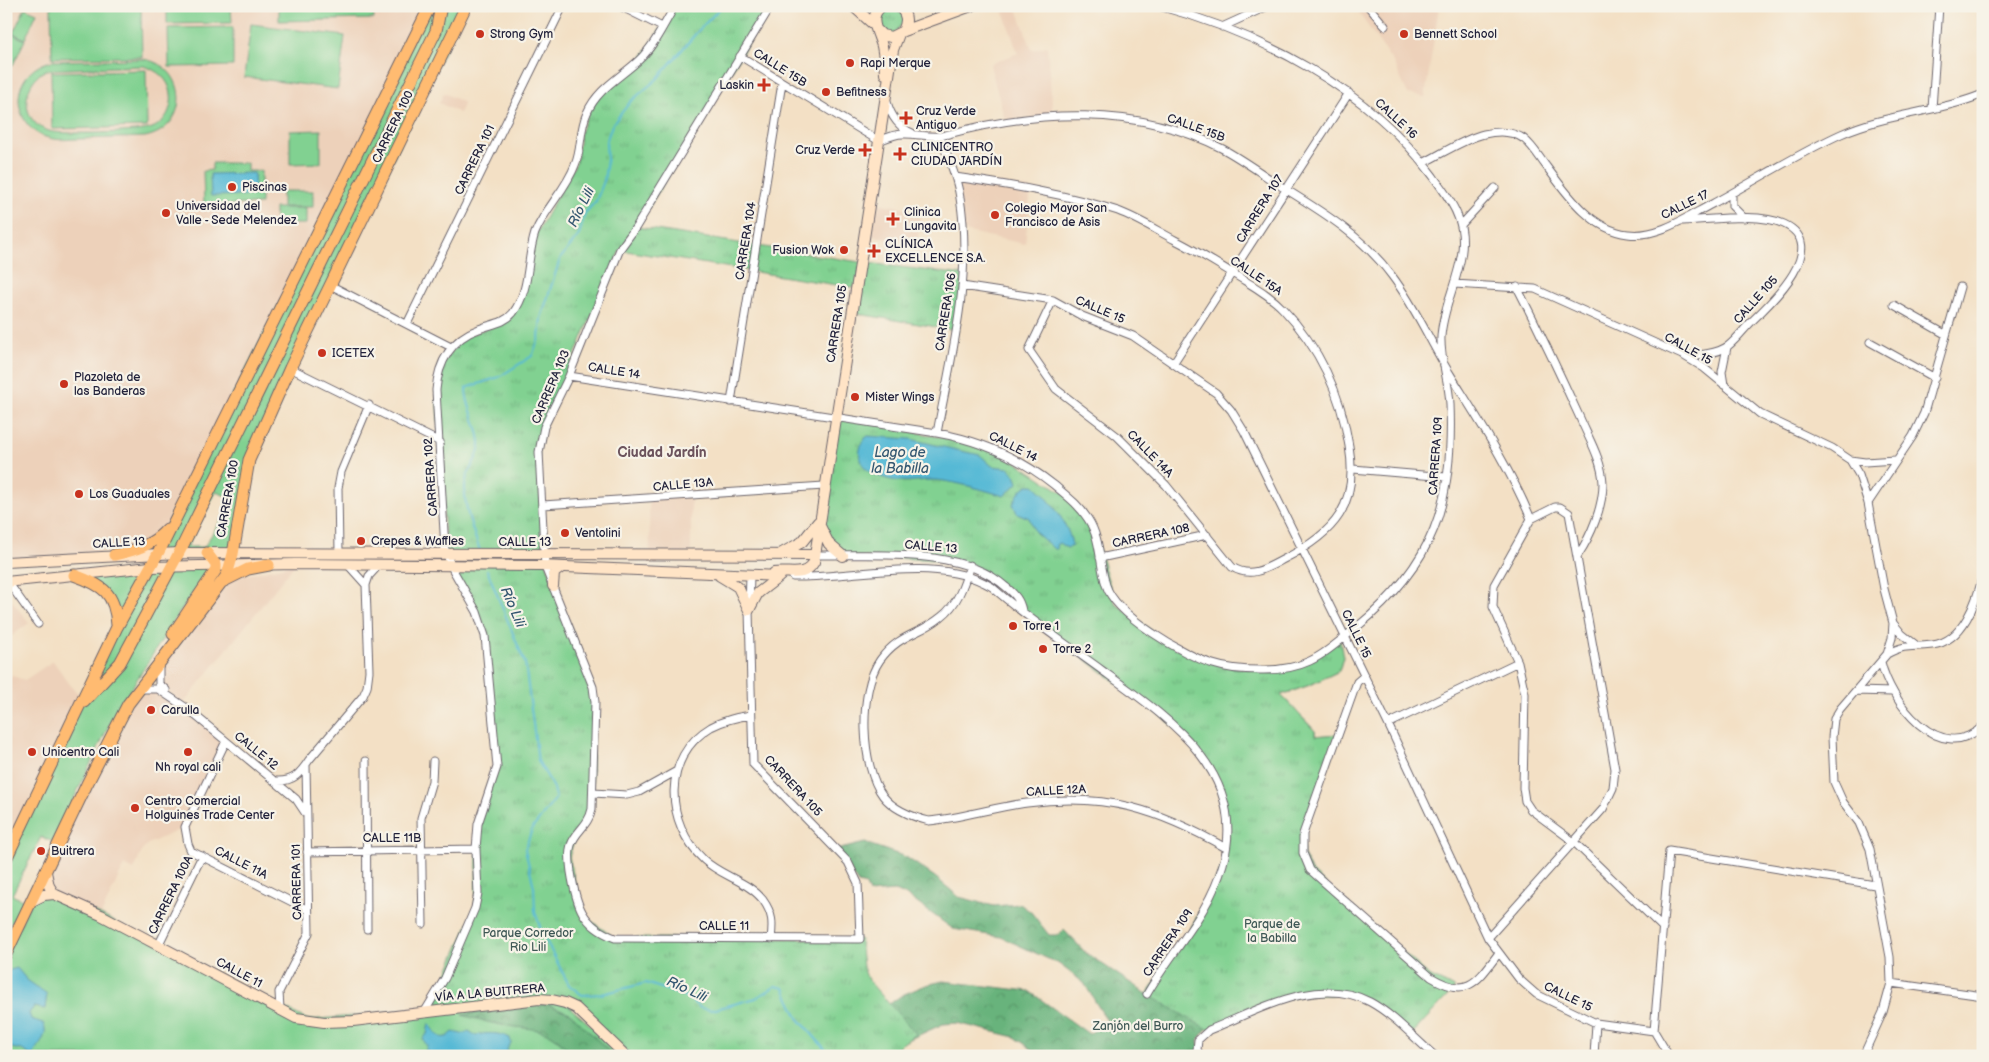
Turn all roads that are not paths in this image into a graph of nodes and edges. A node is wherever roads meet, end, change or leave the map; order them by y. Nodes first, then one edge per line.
1 (430, 6) edge
2 (441, 6) edge
3 (466, 6) edge
4 (563, 6) edge
5 (620, 6) edge
6 (675, 6) edge
7 (771, 6) edge
8 (853, 6) edge
9 (882, 6) edge
10 (898, 6) edge
11 (904, 6) edge
12 (917, 6) edge
13 (970, 6) edge
14 (1159, 6) edge
15 (1268, 6) edge
16 (1368, 6) edge
17 (1939, 6) edge
18 (1385, 26) dead end
19 (662, 27) junction
20 (875, 27) junction
21 (1222, 27) junction
22 (901, 32) junction
23 (740, 56) junction
24 (782, 83) junction
25 (1349, 93) junction
26 (1983, 94) edge
27 (886, 98) junction
28 (1932, 109) junction
29 (914, 134) junction
30 (940, 137) junction
31 (879, 141) junction
32 (1423, 163) junction
33 (955, 177) junction
34 (1495, 188) dead end
35 (1286, 189) junction
36 (1732, 193) junction
37 (1744, 218) junction
38 (1680, 221) junction
39 (1461, 225) junction
40 (1232, 274) junction
41 (1454, 284) junction
42 (330, 285) junction
43 (962, 286) junction
44 (1517, 287) junction
45 (1960, 287) dead end
46 (1053, 300) junction
47 (1894, 305) dead end
48 (408, 324) junction
49 (1945, 334) junction
50 (1870, 342) dead end
51 (1727, 346) junction
52 (451, 347) junction
53 (1684, 356) junction
54 (1442, 360) junction
55 (1174, 362) junction
56 (290, 368) junction
57 (568, 376) junction
58 (1935, 378) junction
59 (1724, 385) junction
60 (731, 402) junction
61 (369, 406) junction
62 (835, 416) junction
63 (937, 433) junction
64 (440, 442) junction
65 (1850, 460) junction
66 (1896, 460) junction
67 (1353, 469) junction
68 (1446, 476) junction
69 (824, 486) junction
70 (1868, 503) junction
71 (543, 505) junction
72 (179, 511) junction
73 (819, 519) junction
74 (1531, 519) junction
75 (1207, 535) junction
76 (1302, 550) junction
77 (179, 553) junction
78 (338, 553) junction
79 (158, 554) junction
80 (207, 554) junction
81 (446, 554) junction
82 (543, 554) junction
83 (114, 555) junction
84 (777, 555) junction
85 (1578, 555) junction
86 (757, 556) junction
87 (815, 556) junction
88 (843, 556) junction
89 (1100, 558) junction
90 (232, 559) junction
91 (6, 562) edge
92 (268, 565) junction
93 (348, 565) junction
94 (379, 565) junction
95 (451, 565) junction
96 (970, 565) junction
97 (171, 566) junction
98 (216, 566) junction
99 (150, 567) junction
100 (545, 567) junction
101 (562, 567) junction
102 (712, 573) junction
103 (1983, 574) edge
104 (74, 575) junction
105 (750, 575) junction
106 (967, 575) junction
107 (769, 576) junction
108 (780, 576) junction
109 (7, 582) edge
110 (222, 582) junction
111 (366, 585) junction
112 (553, 586) junction
113 (749, 610) junction
114 (1022, 611) junction
115 (1893, 623) junction
116 (38, 624) dead end
117 (117, 627) junction
118 (1344, 637) junction
119 (1916, 645) junction
120 (1887, 654) junction
121 (1518, 662) junction
122 (1881, 662) junction
123 (158, 666) junction
124 (1364, 676) junction
125 (146, 679) junction
126 (138, 689) junction
127 (1856, 691) junction
128 (1892, 692) junction
129 (186, 707) junction
130 (78, 708) junction
131 (751, 715) junction
132 (1388, 724) junction
133 (1983, 726) edge
134 (226, 741) junction
135 (366, 761) dead end
136 (433, 761) dead end
137 (306, 764) junction
138 (675, 772) junction
139 (276, 781) junction
140 (593, 793) junction
141 (307, 816) junction
142 (1574, 842) junction
143 (1226, 848) junction
144 (366, 849) junction
145 (421, 850) junction
146 (476, 850) junction
147 (191, 851) joint
148 (307, 852) junction
149 (202, 856) junction
150 (6, 859) edge
151 (46, 872) junction
152 (1875, 885) junction
153 (54, 894) junction
154 (32, 901) junction
155 (308, 910) junction
156 (423, 924) dead end
157 (21, 925) junction
158 (591, 925) joint
159 (367, 928) dead end
160 (1663, 928) junction
161 (1488, 938) junction
162 (771, 939) junction
163 (860, 939) joint
164 (6, 943) edge
165 (159, 944) junction
166 (6, 954) edge
167 (1498, 954) junction
168 (1891, 984) junction
169 (279, 992) junction
170 (1148, 994) dead end
171 (1983, 996) edge
172 (262, 1000) junction
173 (280, 1009) junction
174 (425, 1011) junction
175 (1596, 1023) junction
176 (1654, 1031) junction
177 (626, 1056) edge
178 (1201, 1056) edge
179 (1435, 1056) edge
180 (1594, 1056) edge
181 (1669, 1056) edge
182 (1864, 1056) edge

1 - 72 main road, CARRERA 100
2 - 77 main road
3 - 42 main road, CARRERA 100
4 - 48 street, CARRERA 101
5 - 19 street
6 - 19 street, CARRERA 102
7 - 23 street, CARRERA 103
8 - 20 main road
9 - 20 main road
10 - 22 main road
11 - 12 main road
13 - 22 main road
14 - 21 street, CALLE 16
15 - 21 street
16 - 18 street
17 - 28 street
19 - 52 street, CARRERA 102
20 - 22 main road
20 - 27 main road, CARRERA 105
21 - 25 street, CALLE 16
22 - 27 main road, CARRERA 105
23 - 24 street, CALLE 15B
23 - 57 street, CARRERA 103
24 - 31 street, CALLE 15B
24 - 60 street, CARRERA 104
25 - 32 street, CALLE 16
25 - 35 street, CARRERA 107
26 - 28 street, CALLE 17
27 - 29 street
27 - 31 main road, CARRERA 105
28 - 36 street, CALLE 17
29 - 30 street, CALLE 15B
29 - 31 street, CALLE 15B
30 - 33 street, CARRERA 106
30 - 35 street, CALLE 15B
31 - 62 main road, CARRERA 105
32 - 38 street, CALLE 17
32 - 39 street, CALLE 16
33 - 40 street, CALLE 15A
33 - 43 street, CARRERA 106
34 - 39 street
35 - 40 street, CARRERA 107
35 - 54 street, CALLE 15B
36 - 37 street
36 - 38 street, CALLE 17
37 - 38 street, CALLE 105
37 - 51 street, CALLE 105
39 - 41 street, CALLE 16
40 - 55 street, CARRERA 107
40 - 67 street, CALLE 15A
41 - 44 street, CALLE 15
41 - 54 street, CALLE 16
42 - 48 street
42 - 56 main road, CARRERA 100
43 - 46 street, CALLE 15
43 - 63 street, CARRERA 106
44 - 53 street, CALLE 15
44 - 85 street
45 - 49 street
46 - 55 street, CALLE 15
46 - 75 street, CALLE 14A
47 - 49 street
48 - 52 street
49 - 58 street
50 - 58 street
51 - 53 street, CALLE 105
51 - 59 street
52 - 64 street, CARRERA 102
53 - 59 street, CALLE 15
54 - 68 street, CARRERA 109
54 - 74 street
55 - 76 street, CALLE 15
56 - 61 street
56 - 90 main road, CARRERA 100
57 - 60 street, CALLE 14
57 - 71 street, CARRERA 103
58 - 66 street
59 - 65 street, CALLE 15
60 - 62 street, CALLE 14
61 - 64 street
61 - 78 street
62 - 63 street, CALLE 14
62 - 69 main road, CARRERA 105
63 - 89 street, CALLE 14
64 - 81 street, CARRERA 102
65 - 66 street
65 - 70 street
66 - 70 street
67 - 68 street
67 - 76 street, CALLE 15A
68 - 118 street, CARRERA 109
69 - 71 street, CALLE 13A
69 - 73 main road, CARRERA 105
70 - 115 street
71 - 82 street, CARRERA 103
72 - 79 main road, CARRERA 100
72 - 83 main road
73 - 84 main road
73 - 87 main road, CARRERA 105
73 - 88 main road
74 - 85 street
74 - 121 street
75 - 76 street, CALLE 14A
75 - 89 street, CARRERA 108
76 - 118 street, CALLE 15
77 - 79 main road, CALLE 13
77 - 80 main road, CALLE 13
77 - 97 main road
78 - 81 main road, CALLE 13
78 - 90 main road, CALLE 13
79 - 83 main road, CALLE 13
79 - 99 main road, CARRERA 100
80 - 90 main road, CALLE 13
80 - 98 main road
81 - 82 main road, CALLE 13
81 - 95 street, CARRERA 102
82 - 86 main road, CALLE 13
82 - 100 street, CARRERA 103
83 - 91 main road, CALLE 13
84 - 86 main road, CALLE 13
84 - 87 main road, CALLE 13
85 - 142 street
86 - 105 main road
87 - 88 street, CALLE 13
87 - 107 main road
88 - 96 street, CALLE 13
89 - 118 street, CALLE 14
90 - 92 main road, CALLE 13
90 - 98 main road, CALLE 13
90 - 110 main road, CARRERA 100
92 - 93 main road, CALLE 13
92 - 110 main road
93 - 94 main road, CALLE 13
93 - 111 street
94 - 95 main road, CALLE 13
94 - 111 street
95 - 100 main road, CALLE 13
95 - 146 street, CARRERA 102
96 - 106 street
96 - 114 street, CALLE 13
97 - 98 main road, CALLE 13
97 - 99 main road, CALLE 13
97 - 130 main road
98 - 125 main road
99 - 104 main road, CALLE 13
99 - 117 main road, CARRERA 100
100 - 101 main road, CALLE 13
100 - 112 street, CARRERA 103
101 - 102 main road, CALLE 13
101 - 112 main road
102 - 105 main road, CALLE 13
102 - 113 main road
103 - 119 street
104 - 109 main road, CALLE 13
104 - 117 main road
105 - 107 main road, CALLE 13
105 - 113 street, CARRERA 105
106 - 108 street, CALLE 13
106 - 114 street, CALLE 13
106 - 143 street, CALLE 12A
107 - 108 main road, CALLE 13
108 - 113 main road
109 - 116 street
110 - 123 main road, CARRERA 100
111 - 137 street
112 - 140 street, CARRERA 103
113 - 131 street, CARRERA 105
114 - 143 street, CALLE 13
115 - 119 street
115 - 120 street
117 - 130 main road, CARRERA 100
118 - 124 street, CALLE 15
119 - 120 street
120 - 122 street
121 - 132 street
121 - 142 street
122 - 127 street
122 - 128 street
123 - 125 main road, CARRERA 100
123 - 129 street, CALLE 12
124 - 132 street, CALLE 15
124 - 167 street
125 - 126 main road, CARRERA 100
126 - 129 street, CALLE 12
126 - 151 main road, CARRERA 100
127 - 128 street
127 - 152 street
128 - 133 street
129 - 134 street, CALLE 12
130 - 150 main road, CARRERA 100
131 - 138 street
131 - 163 street, CARRERA 105
132 - 161 street, CALLE 15
134 - 139 street, CALLE 12
134 - 147 street, CARRERA 100A
135 - 144 street
136 - 145 street
137 - 139 street
137 - 141 street, CARRERA 101
138 - 140 street
138 - 162 street
139 - 141 street, CALLE 12
140 - 158 street, CARRERA 103
141 - 148 street, CARRERA 101
142 - 160 street
142 - 161 street
143 - 170 street, CARRERA 109
144 - 145 street, CALLE 11B
144 - 148 street, CALLE 11B
144 - 159 street
145 - 146 street, CALLE 11B
145 - 156 street
146 - 174 street, CARRERA 102
147 - 149 street, CALLE 11A
148 - 155 street, CARRERA 101
149 - 155 street, CALLE 11A
149 - 165 street, CARRERA 100A
151 - 153 main road
151 - 154 main road, CARRERA 100
152 - 160 street
152 - 168 street
153 - 154 main road
153 - 165 main road, CALLE 11
154 - 157 main road, CARRERA 100
155 - 169 street, CARRERA 101
157 - 164 main road
157 - 166 main road, CARRERA 100
158 - 162 street, CALLE 11
160 - 176 street
161 - 167 street, CALLE 15
162 - 163 street, CALLE 11
165 - 172 main road, CALLE 11
167 - 175 street, CALLE 15
168 - 171 street
168 - 182 street
169 - 172 street
169 - 173 street
172 - 173 main road, CALLE 11
173 - 174 main road, CALLE 11
174 - 177 main road, VÍA A LA BUITRERA
175 - 176 street, CALLE 15
175 - 180 street
176 - 181 street
178 - 179 street

